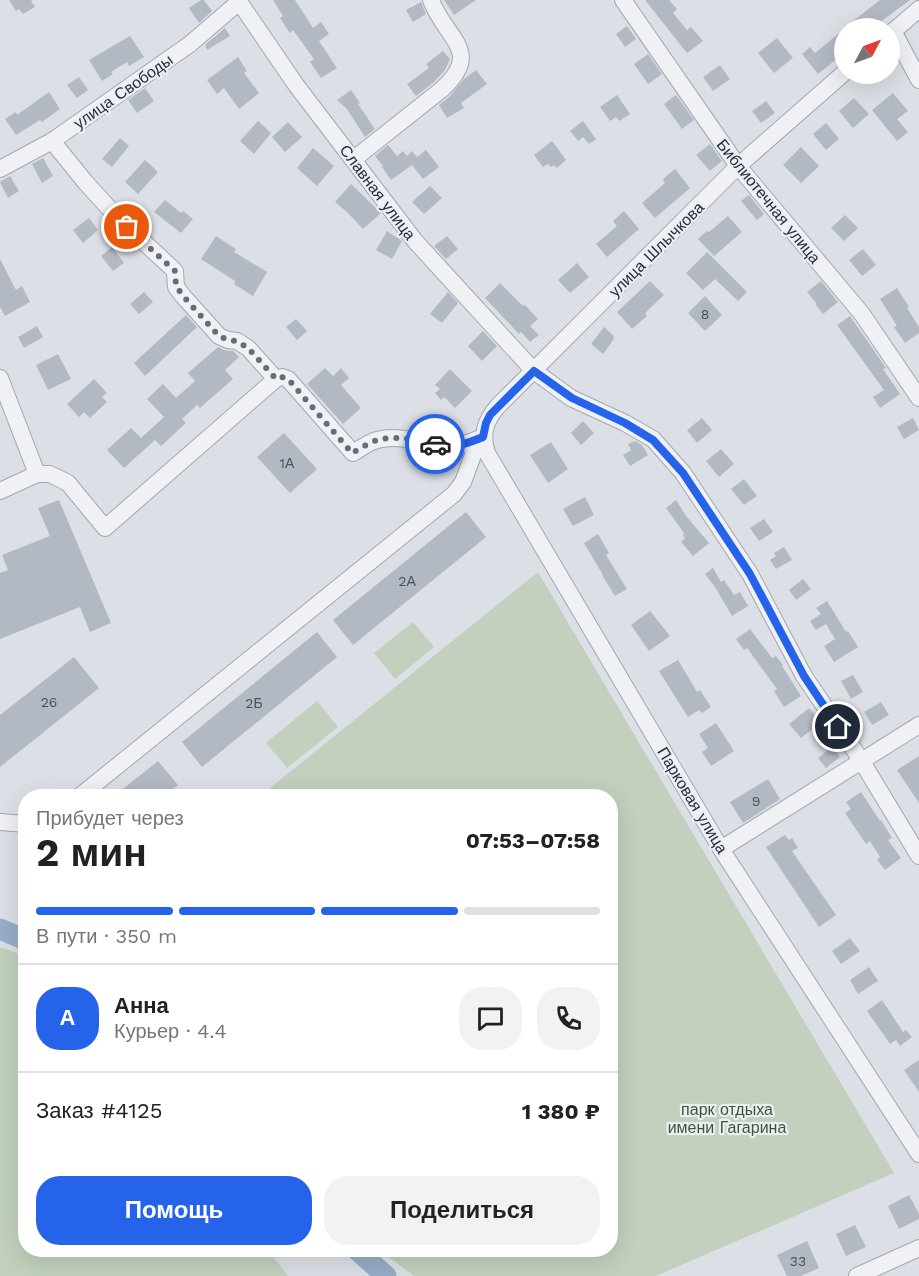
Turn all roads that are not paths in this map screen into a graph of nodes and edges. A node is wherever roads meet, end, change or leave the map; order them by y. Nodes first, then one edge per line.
1 (431, 0) edge
2 (623, 0) edge
3 (239, 1) edge
4 (919, 9) edge
5 (900, 25) edge
6 (900, 47) edge
7 (919, 80) edge
8 (834, 82) edge
9 (52, 141) junction
10 (354, 159) junction
11 (738, 166) junction
12 (0, 169) edge
13 (534, 371) junction
14 (0, 378) edge
15 (276, 379) junction
16 (919, 398) edge
17 (483, 437) junction
18 (37, 474) junction
19 (0, 491) edge
20 (919, 725) edge
21 (861, 760) junction
22 (89, 789) edge
23 (0, 822) edge
24 (18, 823) edge
25 (721, 849) junction
26 (919, 855) edge
27 (919, 1154) edge
28 (919, 1248) edge
29 (857, 1276) edge

1 - 10 street
2 - 11 street, Библиотечная улица
3 - 9 street, улица Свободы
3 - 10 street, Славная улица
4 - 5 street
6 - 7 street
8 - 11 street, улица Шлычкова
9 - 12 street, улица Свободы
9 - 15 street
10 - 13 street, Славная улица
11 - 13 street, улица Шлычкова
11 - 16 street, Библиотечная улица
13 - 17 street, улица Шлычкова
13 - 21 street, Славная улица
14 - 18 street
15 - 17 street
15 - 18 street
17 - 22 street, улица Шлычкова
17 - 25 street, Парковая улица
18 - 19 street
20 - 21 street
21 - 25 street
21 - 26 street, Славная улица
23 - 24 street
25 - 27 street, Парковая улица
28 - 29 street

